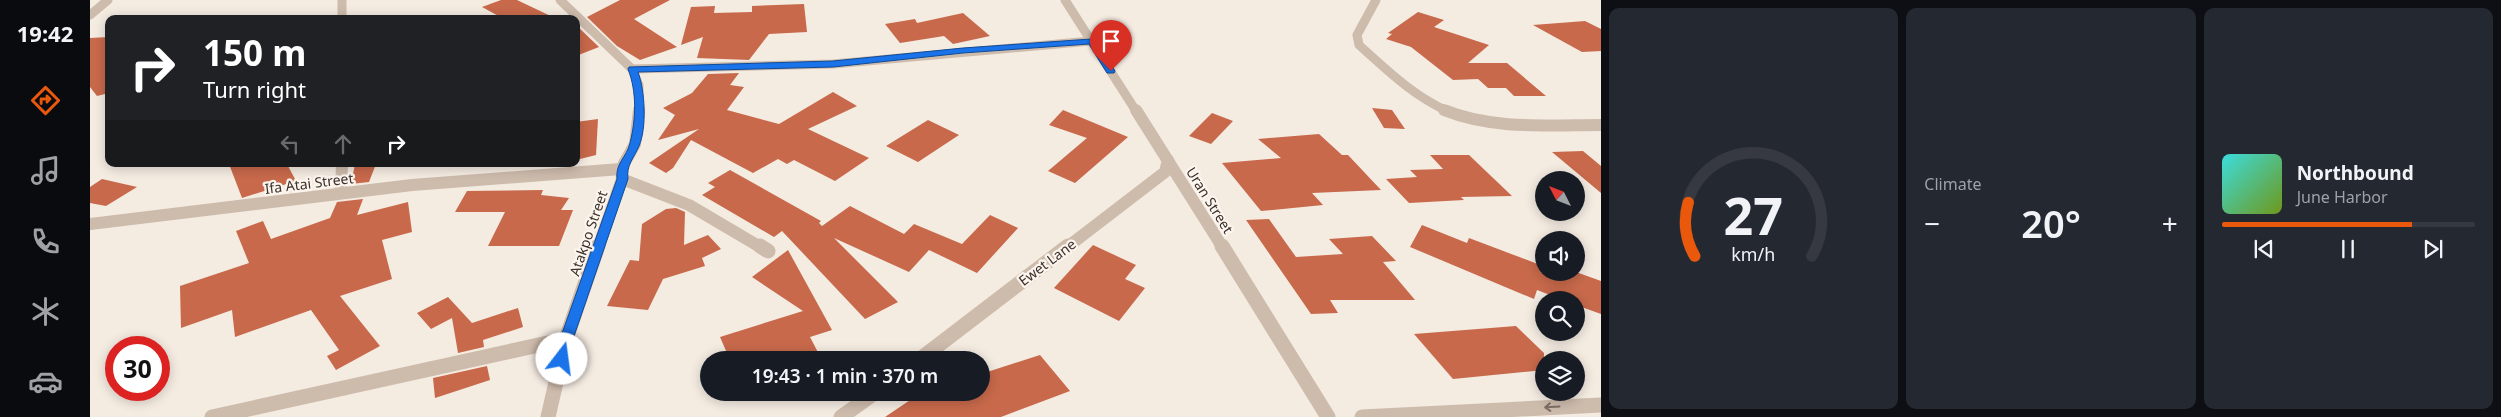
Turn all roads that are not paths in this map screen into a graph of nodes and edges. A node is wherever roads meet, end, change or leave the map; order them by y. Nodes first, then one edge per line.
1 (108, 0) edge
2 (342, 0) edge
3 (560, 0) edge
4 (1065, 0) edge
5 (1376, 0) edge
6 (90, 15) edge
7 (342, 15) edge
8 (576, 15) edge
9 (580, 19) edge
10 (1091, 41) junction
11 (632, 69) junction
12 (1601, 125) edge
13 (1168, 160) junction
14 (342, 167) edge
15 (622, 174) junction
16 (341, 194) junction
17 (90, 224) edge
18 (768, 251) dead end
19 (566, 339) junction
20 (931, 351) edge
21 (863, 401) edge
22 (1601, 405) edge
23 (212, 417) edge
24 (548, 417) edge
25 (841, 417) edge
26 (1328, 417) edge
27 (1362, 417) edge

1 - 6 street
2 - 7 street
3 - 8 street
4 - 10 street, Uran Street
5 - 12 street
9 - 11 street
10 - 11 street
10 - 13 street, Uran Street
11 - 15 street, Atakpo Street
13 - 20 street, Ewet Lane
13 - 26 street, Uran Street
14 - 16 street
15 - 16 street, Ifa Atai Street
15 - 18 street
15 - 19 street, Atakpo Street
16 - 17 street, Ifa Atai Street
19 - 23 street
19 - 24 street, Atakpo Street
21 - 25 street
22 -> 27 street

